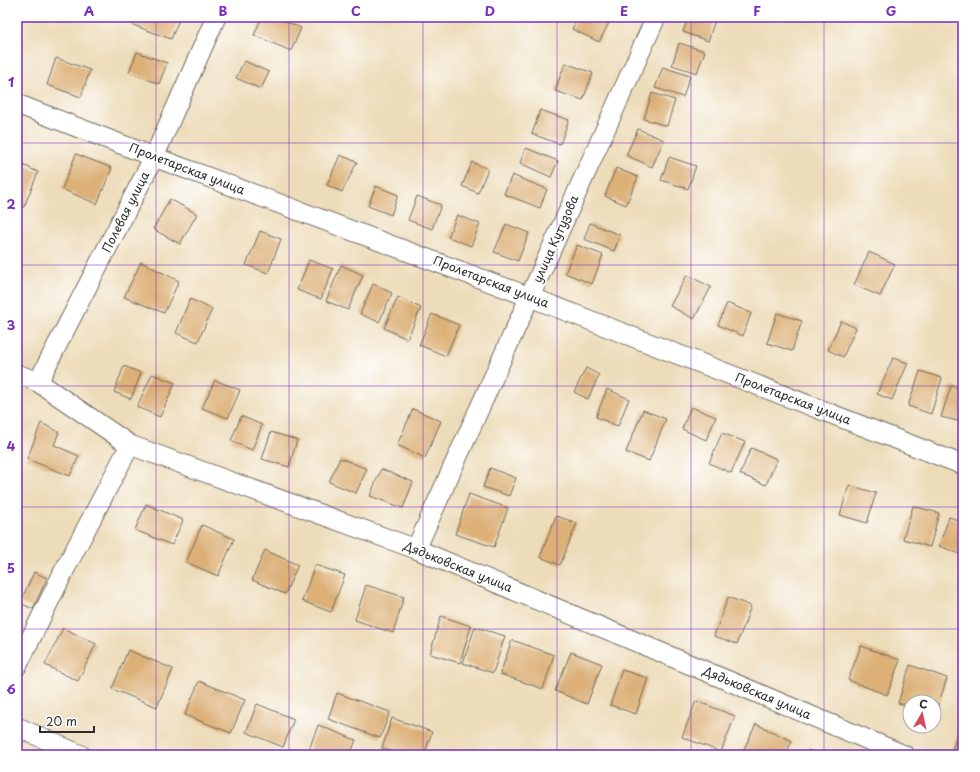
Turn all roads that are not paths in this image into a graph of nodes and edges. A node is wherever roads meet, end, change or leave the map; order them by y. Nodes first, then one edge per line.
1 (216, 17) edge
2 (656, 17) edge
3 (17, 104) edge
4 (154, 157) junction
5 (530, 297) junction
6 (17, 374) edge
7 (38, 382) junction
8 (130, 445) junction
9 (963, 465) edge
10 (416, 549) junction
11 (17, 666) edge
12 (17, 727) edge
13 (82, 755) edge
14 (904, 755) edge

1 - 4 street, Полевая улица
2 - 5 street, улица Кутузова
3 - 4 street, Пролетарская улица
4 - 5 street, Пролетарская улица
4 - 7 street, Полевая улица
5 - 9 street, Пролетарская улица
5 - 10 street, улица Кутузова
6 - 7 street, Дядьковская улица
7 - 8 street, Дядьковская улица
8 - 10 street, Дядьковская улица
8 - 11 street
10 - 14 street, Дядьковская улица
12 - 13 street

